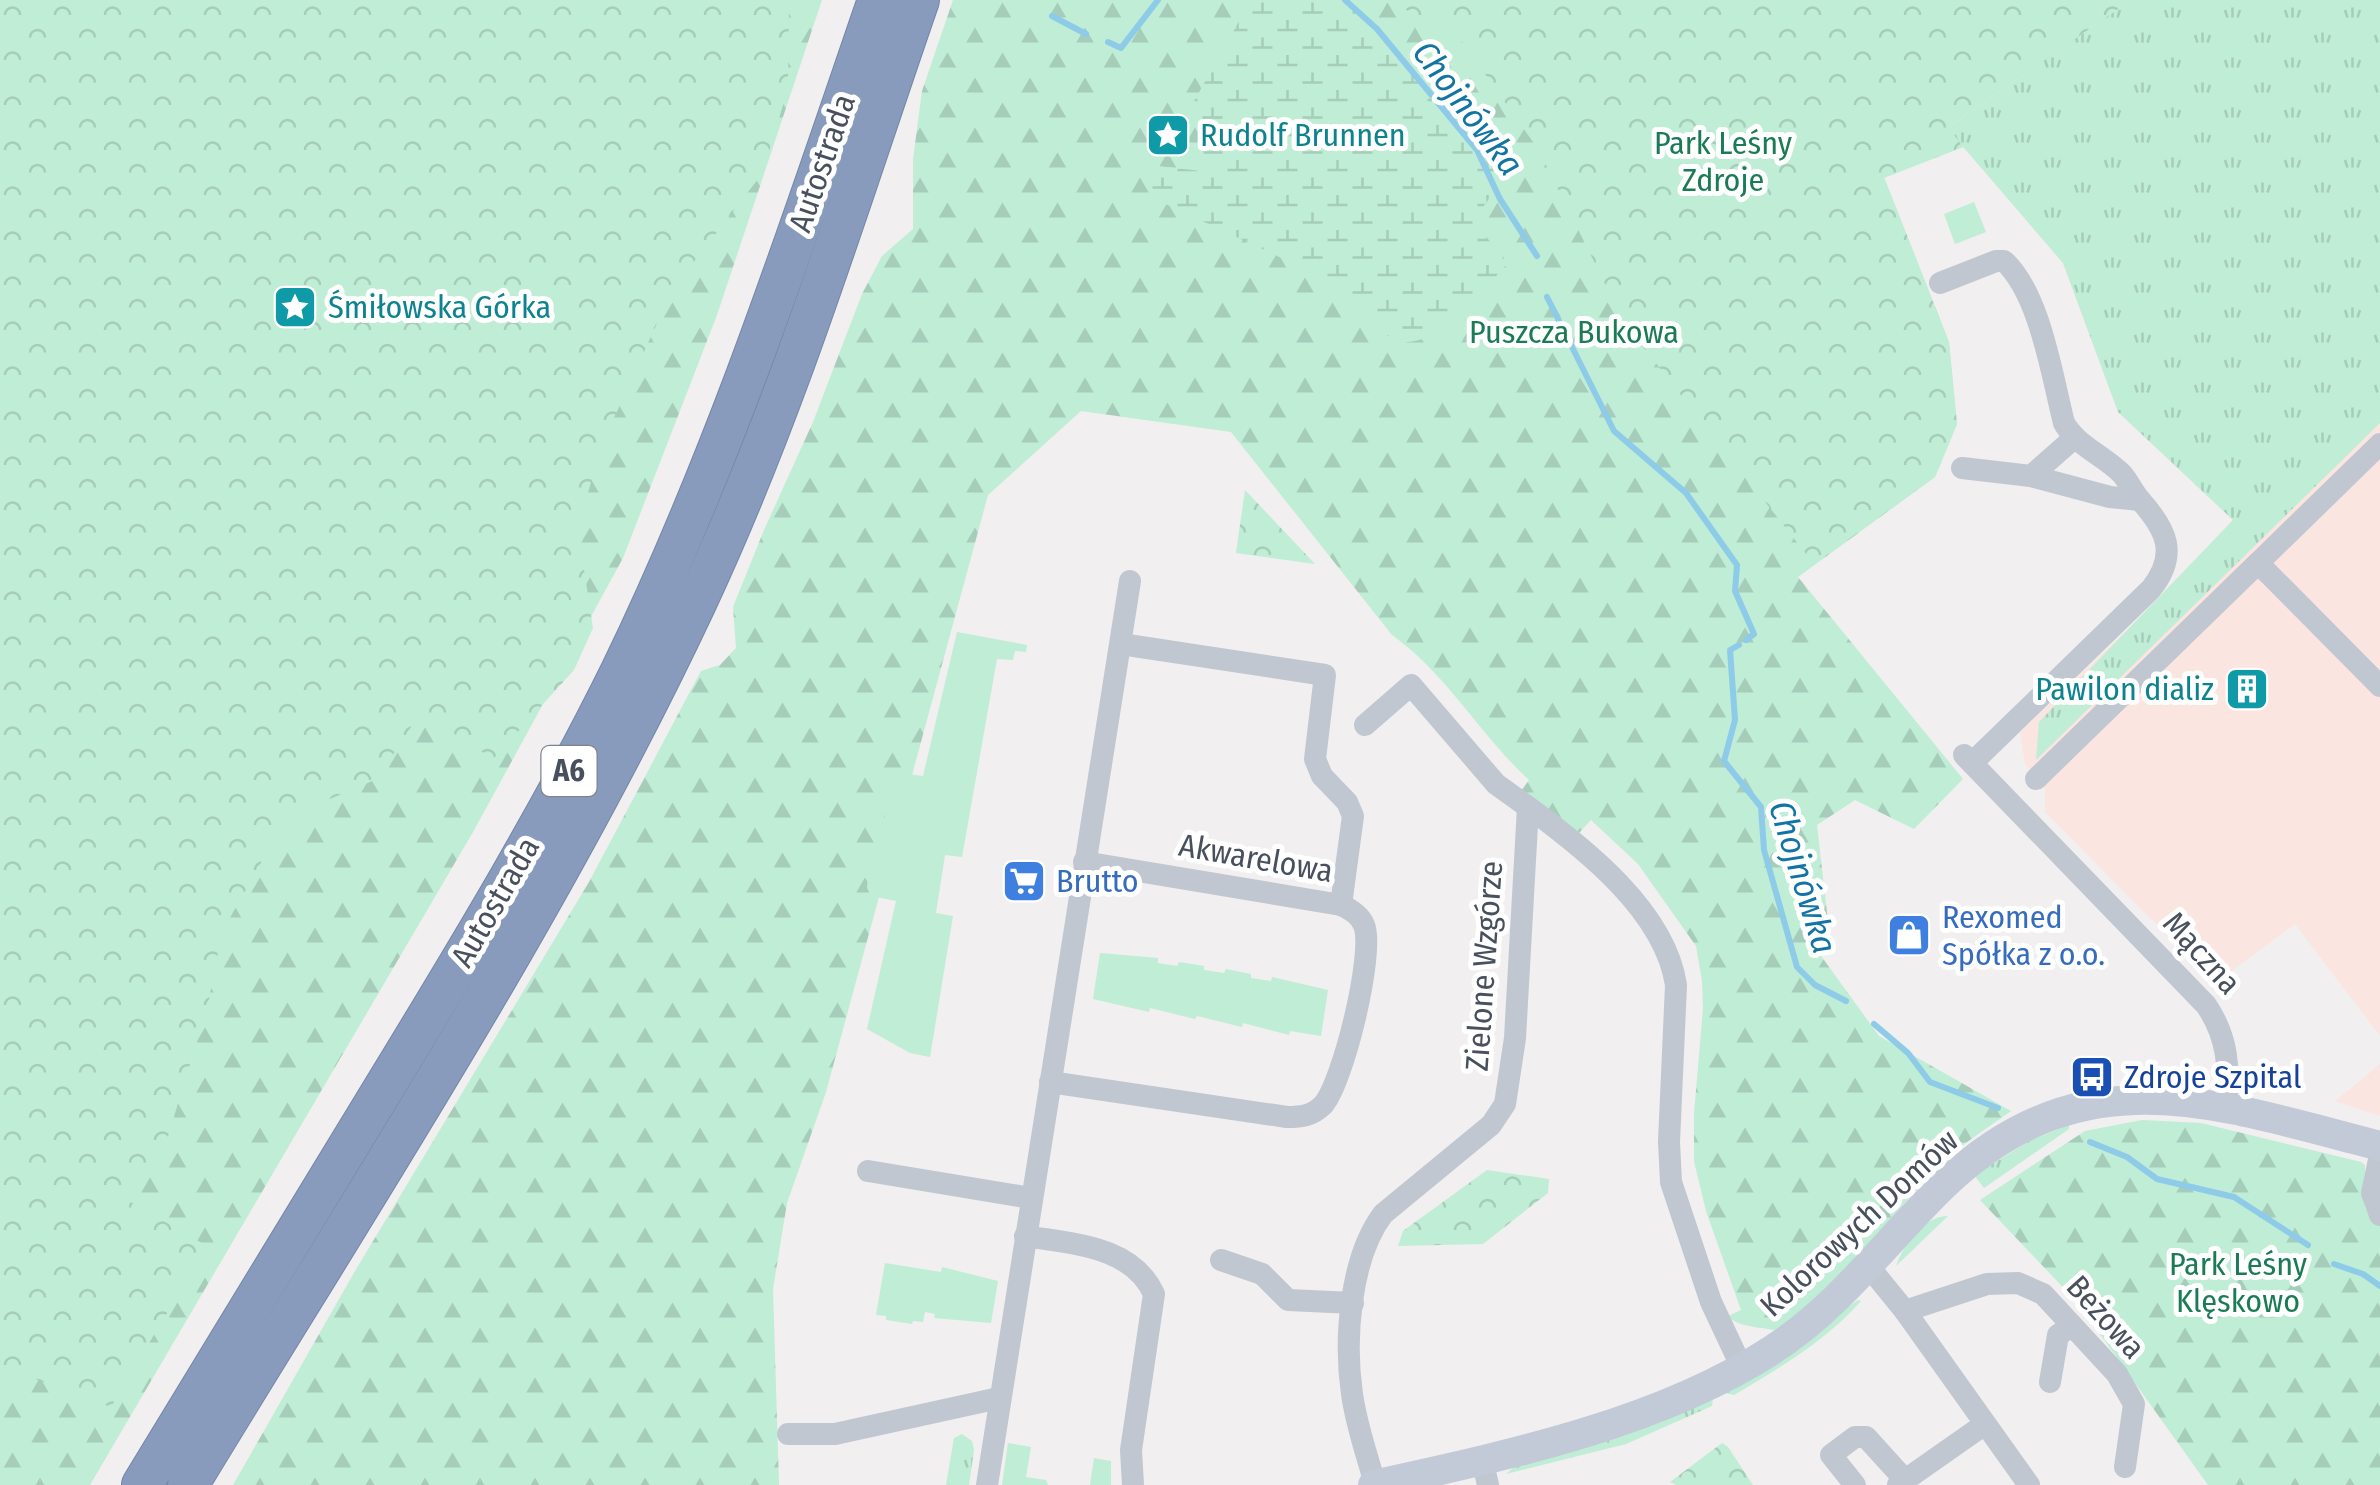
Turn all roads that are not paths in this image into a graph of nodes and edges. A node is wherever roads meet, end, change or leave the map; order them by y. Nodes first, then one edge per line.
1 (878, 0) edge
2 (919, 0) edge
3 (1940, 284) dead end
4 (2073, 439) junction
5 (2380, 444) edge
6 (1962, 468) dead end
7 (2032, 476) junction
8 (2140, 500) junction
9 (2258, 562) junction
10 (1130, 581) dead end
11 (1122, 644) junction
12 (2380, 686) edge
13 (1365, 725) dead end
14 (2036, 779) dead end
15 (1528, 807) junction
16 (1084, 862) junction
17 (1341, 905) junction
18 (1050, 1082) junction
19 (2226, 1107) junction
20 (2380, 1146) edge
21 (2380, 1155) edge
22 (868, 1170) dead end
23 (1031, 1198) junction
24 (2380, 1215) edge
25 (1025, 1236) junction
26 (1221, 1260) dead end
27 (1870, 1268) junction
28 (1353, 1303) junction
29 (1905, 1311) junction
30 (2072, 1326) junction
31 (1742, 1368) junction
32 (2050, 1382) dead end
33 (1000, 1398) junction
34 (1985, 1424) junction
35 (788, 1434) dead end
36 (2125, 1466) dead end
37 (1485, 1472) edge
38 (1901, 1482) edge
39 (142, 1485) edge
40 (188, 1485) edge
41 (988, 1485) edge
42 (1133, 1485) edge
43 (1374, 1485) edge
44 (1855, 1485) edge
45 (2030, 1485) edge

1 - 39 highway, Autostrada / A6
2 - 40 highway, Autostrada / A6
3 - 4 street
4 - 7 street
4 - 8 street
5 - 9 street
6 - 7 street
7 - 8 street
8 - 19 street, Mączna
9 - 12 street
9 - 14 street
10 - 11 street
11 - 16 street
11 - 17 street
13 - 15 street
15 - 28 street, Zielone Wzgórze
15 - 31 street
16 - 17 street, Akwarelowa
16 - 18 street
17 - 18 street, Akwarelowa
18 - 23 street
19 - 20 street
19 - 27 street, Kolorowych Domów
21 - 24 street
22 - 23 street
23 - 25 street
25 - 33 street
25 - 42 street
26 - 28 street
27 - 29 street
27 - 31 street, Kolorowych Domów
28 - 43 street, Zielone Wzgórze
29 - 30 street, Beżowa
29 - 34 street
30 - 32 street
30 - 36 street, Beżowa
31 - 37 street, Kolorowych Domów
33 - 35 street
33 - 41 street
34 - 38 street
34 - 45 street
37 - 43 street, Kolorowych Domów
38 - 44 street

